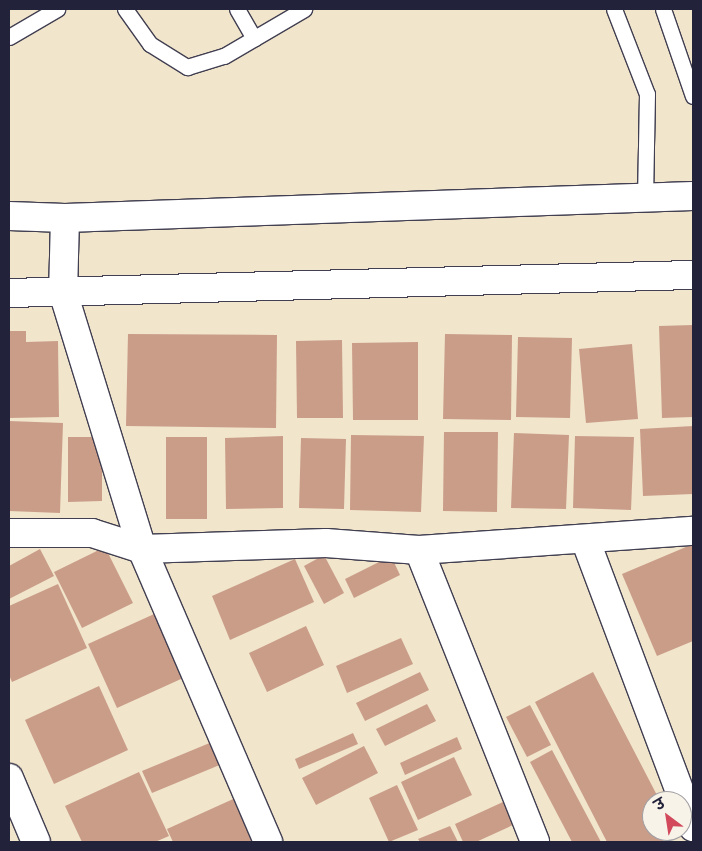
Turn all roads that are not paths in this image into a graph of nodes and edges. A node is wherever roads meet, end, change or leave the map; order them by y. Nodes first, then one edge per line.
1 (57, 9) edge
2 (125, 9) edge
3 (237, 9) edge
4 (304, 9) edge
5 (614, 9) edge
6 (663, 9) edge
7 (9, 37) edge
8 (254, 38) junction
9 (693, 96) edge
10 (693, 196) edge
11 (645, 197) junction
12 (9, 216) edge
13 (65, 218) junction
14 (693, 275) edge
15 (9, 292) edge
16 (63, 292) junction
17 (693, 531) edge
18 (9, 533) edge
19 (585, 539) junction
20 (142, 549) junction
21 (419, 550) junction
22 (9, 778) edge
23 (693, 827) edge
24 (36, 842) edge
25 (268, 842) edge
26 (535, 842) edge

1 - 7 lane
2 - 8 lane
3 - 8 lane
4 - 8 lane
5 - 11 lane
6 - 9 lane
10 - 11 street
11 - 13 street
12 - 13 street
13 - 16 street
14 - 16 street
15 - 16 street
16 - 20 street
17 - 19 street
18 - 20 street
19 - 21 street
19 - 23 street
20 - 21 street
20 - 25 street
21 - 26 street
22 - 24 street

